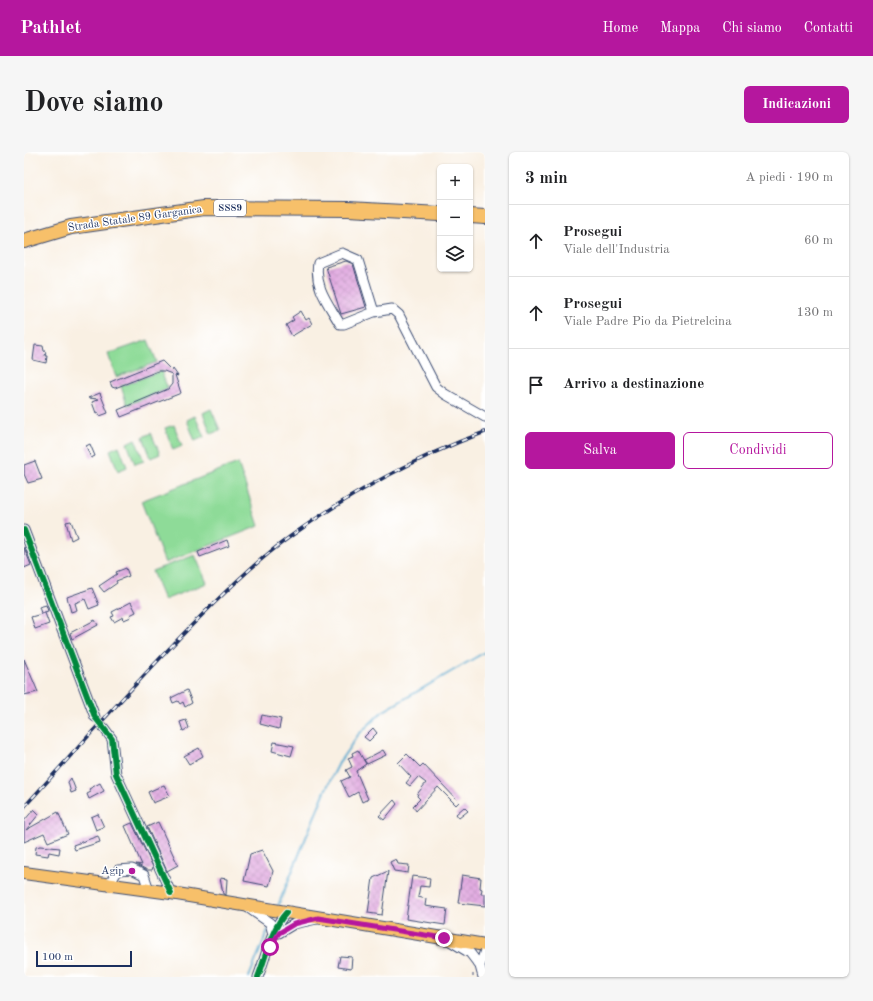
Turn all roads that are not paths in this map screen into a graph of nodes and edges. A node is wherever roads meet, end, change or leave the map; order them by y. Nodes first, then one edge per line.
1 (437, 214) edge
2 (473, 216) edge
3 (485, 217) edge
4 (437, 222) edge
5 (473, 223) edge
6 (485, 224) edge
7 (24, 241) edge
8 (24, 249) edge
9 (374, 312) junction
10 (485, 417) edge
11 (24, 530) edge
12 (95, 717) tunnel mouth
13 (104, 728) tunnel mouth
14 (24, 873) edge
15 (108, 886) junction
16 (149, 890) junction
17 (171, 893) junction
18 (248, 907) junction
19 (286, 913) junction
20 (318, 918) junction
21 (276, 934) junction
22 (444, 938) junction
23 (485, 945) edge
24 (485, 950) edge
25 (475, 966) junction
26 (484, 976) edge
27 (258, 977) edge

1 - 7 highway, Strada Statale 89 Garganica / SS89
2 - 3 highway
4 - 8 highway, Strada Statale 89 Garganica / SS89
5 - 6 highway
9 - 9 street
9 - 10 street
11 - 12 street
13 - 17 street
14 - 15 main road
15 - 16 main road
15 - 16 street
16 - 17 main road
17 - 18 main road
18 - 19 main road
18 - 21 street
19 - 20 main road
19 - 21 street
20 - 21 street
20 - 22 main road
21 - 27 street
22 - 23 main road
22 - 25 street
24 - 25 street
25 - 26 street

